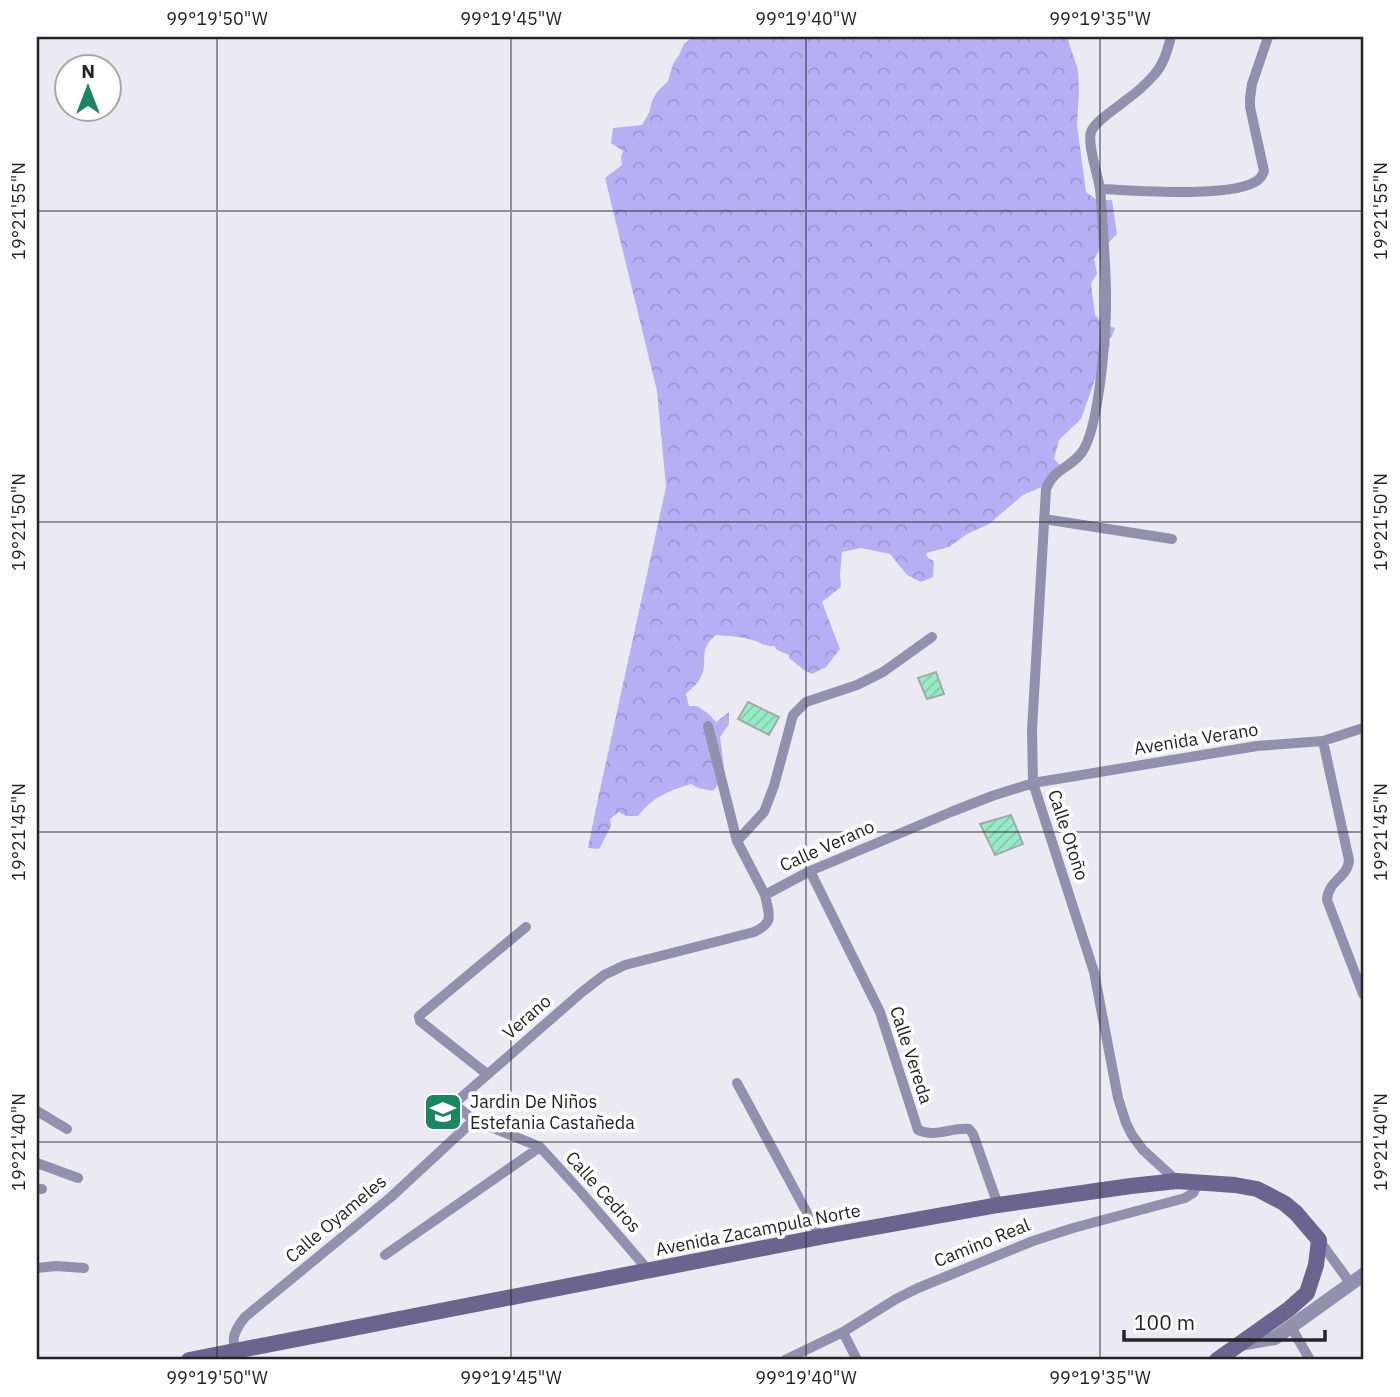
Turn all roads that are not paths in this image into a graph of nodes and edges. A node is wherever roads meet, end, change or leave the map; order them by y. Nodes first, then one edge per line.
1 (1171, 37) edge
2 (1268, 37) edge
3 (1100, 189) junction
4 (1044, 519) junction
5 (1172, 539) dead end
6 (932, 637) dead end
7 (708, 726) dead end
8 (1363, 728) edge
9 (1323, 741) junction
10 (1032, 783) junction
11 (737, 841) junction
12 (810, 872) junction
13 (765, 895) junction
14 (526, 927) dead end
15 (1363, 994) edge
16 (487, 1074) junction
17 (737, 1083) dead end
18 (456, 1102) joint
19 (37, 1111) edge
20 (474, 1120) junction
21 (67, 1129) dead end
22 (540, 1147) junction
23 (37, 1163) edge
24 (78, 1178) dead end
25 (1177, 1181) junction
26 (1199, 1182) junction
27 (998, 1205) junction
28 (820, 1237) junction
29 (1319, 1240) junction
30 (385, 1255) dead end
31 (37, 1268) edge
32 (84, 1268) dead end
33 (649, 1271) junction
34 (1357, 1279) edge
35 (1291, 1327) junction
36 (843, 1332) junction
37 (1240, 1344) junction
38 (238, 1356) edge
39 (189, 1360) edge
40 (785, 1360) edge
41 (857, 1360) edge
42 (1217, 1360) edge
43 (1310, 1360) edge

1 - 3 street
2 - 3 street
3 - 4 street, Calle Otoño
4 - 5 street
4 - 10 street, Calle Otoño
6 - 11 street
7 - 11 street
8 - 9 street, Avenida Verano
9 - 10 street, Avenida Verano
9 - 15 street
10 - 12 street, Calle Verano
10 - 25 street, Calle Otoño
11 - 13 street
12 - 13 street, Calle Verano
12 - 27 street, Calle Vereda
13 - 16 street, Verano
14 - 16 street
16 - 18 street, Verano
17 - 28 street
18 - 20 street, Calle Cedros
19 - 21 street
20 - 22 street, Calle Cedros
20 - 38 street, Calle Oyameles
22 - 30 street
22 - 33 street, Calle Cedros
23 - 24 street
25 - 26 main road, Avenida Zacampula Norte
25 - 27 main road, Avenida Zacampula Norte
26 - 29 main road, Avenida Zacampula Norte
26 - 36 street, Camino Real
27 - 28 main road, Avenida Zacampula Norte
28 - 33 main road, Avenida Zacampula Norte
29 - 34 street
29 - 37 main road
31 - 32 street
33 - 38 main road, Avenida Zacampula Norte
34 - 35 street
35 - 37 street
35 - 43 street
36 - 40 street, Camino Real
36 - 41 street
37 - 42 main road
38 - 39 main road, Avenida Zacampula Norte

